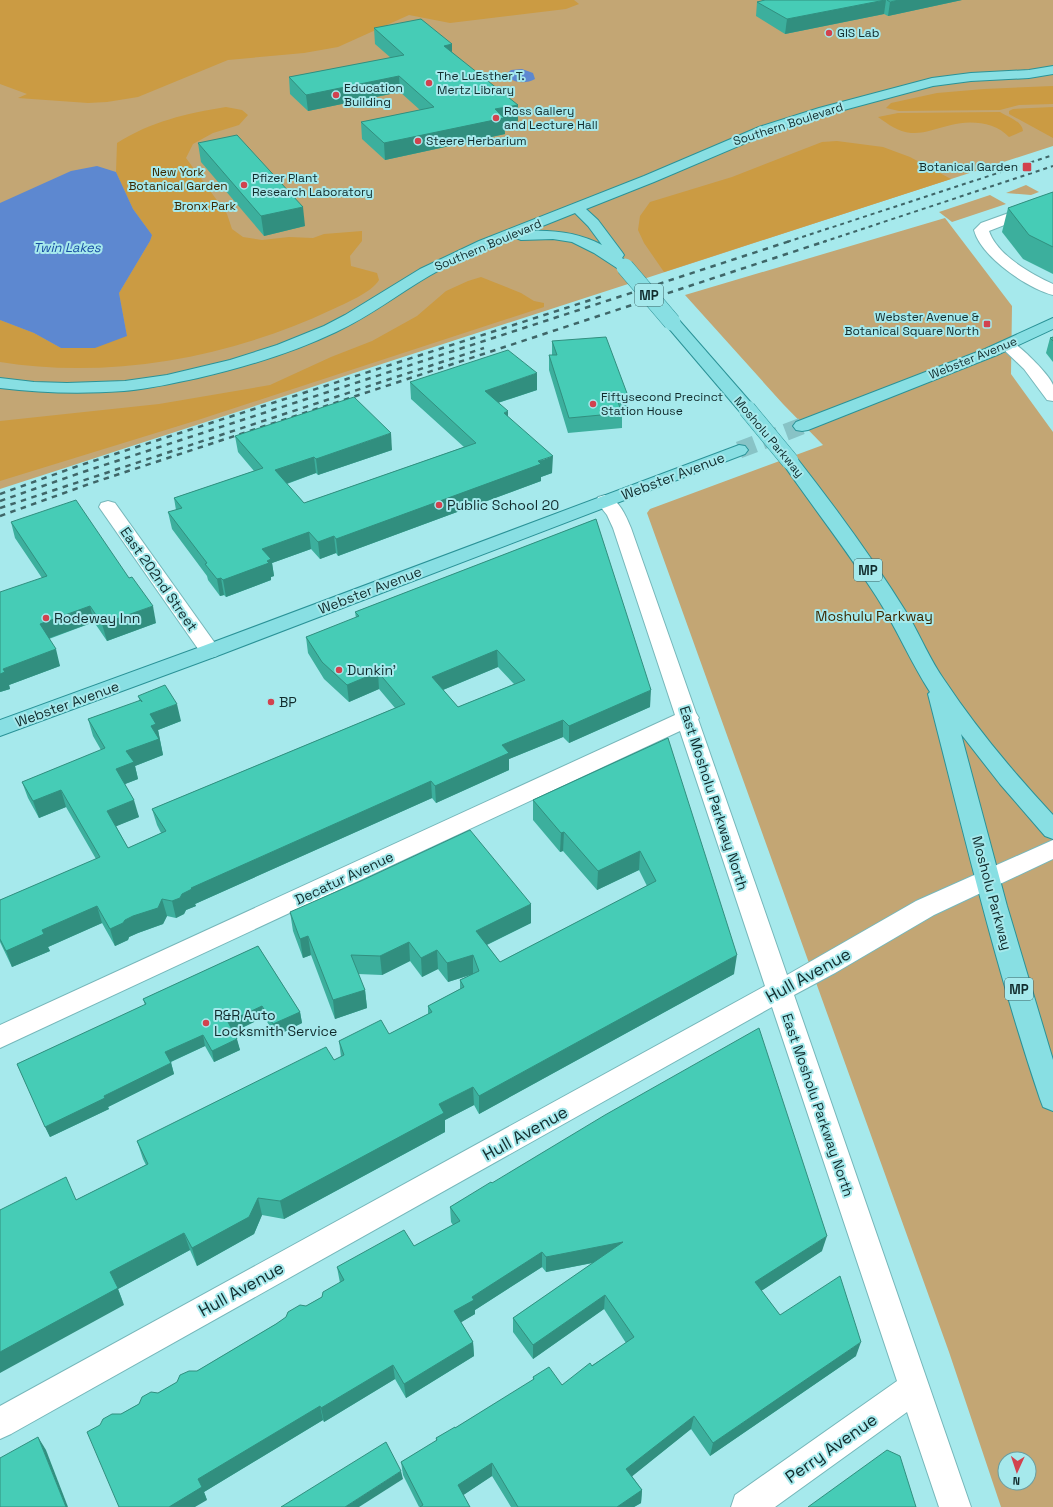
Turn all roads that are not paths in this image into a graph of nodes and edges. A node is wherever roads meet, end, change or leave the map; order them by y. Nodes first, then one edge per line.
1 (1053, 70) edge
2 (1053, 81) edge
3 (905, 90) junction
4 (1053, 201) edge
5 (576, 208) junction
6 (496, 239) junction
7 (625, 267) junction
8 (1053, 290) edge
9 (1053, 323) edge
10 (1008, 345) junction
11 (0, 383) edge
12 (1053, 396) edge
13 (802, 426) tunnel mouth
14 (739, 450) tunnel mouth
15 (605, 501) junction
16 (108, 507) dead end
17 (210, 651) junction
18 (937, 685) junction
19 (688, 718) junction
20 (0, 728) edge
21 (1053, 830) edge
22 (1053, 849) edge
23 (988, 879) junction
24 (779, 991) junction
25 (0, 1037) edge
26 (1053, 1099) edge
27 (914, 1388) junction
28 (0, 1423) edge
29 (747, 1507) edge
30 (955, 1507) edge

1 - 3 main road, Southern Boulevard
2 - 3 main road, Southern Boulevard
3 - 5 main road, Southern Boulevard
4 - 8 street
5 - 6 main road, Southern Boulevard
5 - 7 main road, Mosholu Parkway / MP
6 - 7 main road
6 - 11 main road, Southern Boulevard
7 - 18 main road, Mosholu Parkway / MP, bridge
9 - 10 main road, Webster Avenue
10 - 12 street
10 - 13 main road, Webster Avenue
14 - 15 main road, Webster Avenue
15 - 17 main road, Webster Avenue
15 - 19 street, East Mosholu Parkway North
16 - 17 street, East 202nd Street
17 - 20 main road, Webster Avenue
18 - 21 main road, Mosholu Parkway / MP
18 - 23 main road, Mosholu Parkway / MP
19 - 24 street, East Mosholu Parkway North
19 - 25 street, Decatur Avenue
22 - 23 street, Hull Avenue
23 - 24 street, Hull Avenue
23 - 26 main road, Mosholu Parkway / MP
24 - 27 street, East Mosholu Parkway North
24 - 28 street, Hull Avenue
27 - 29 street, Perry Avenue
27 - 30 street, East Mosholu Parkway North

